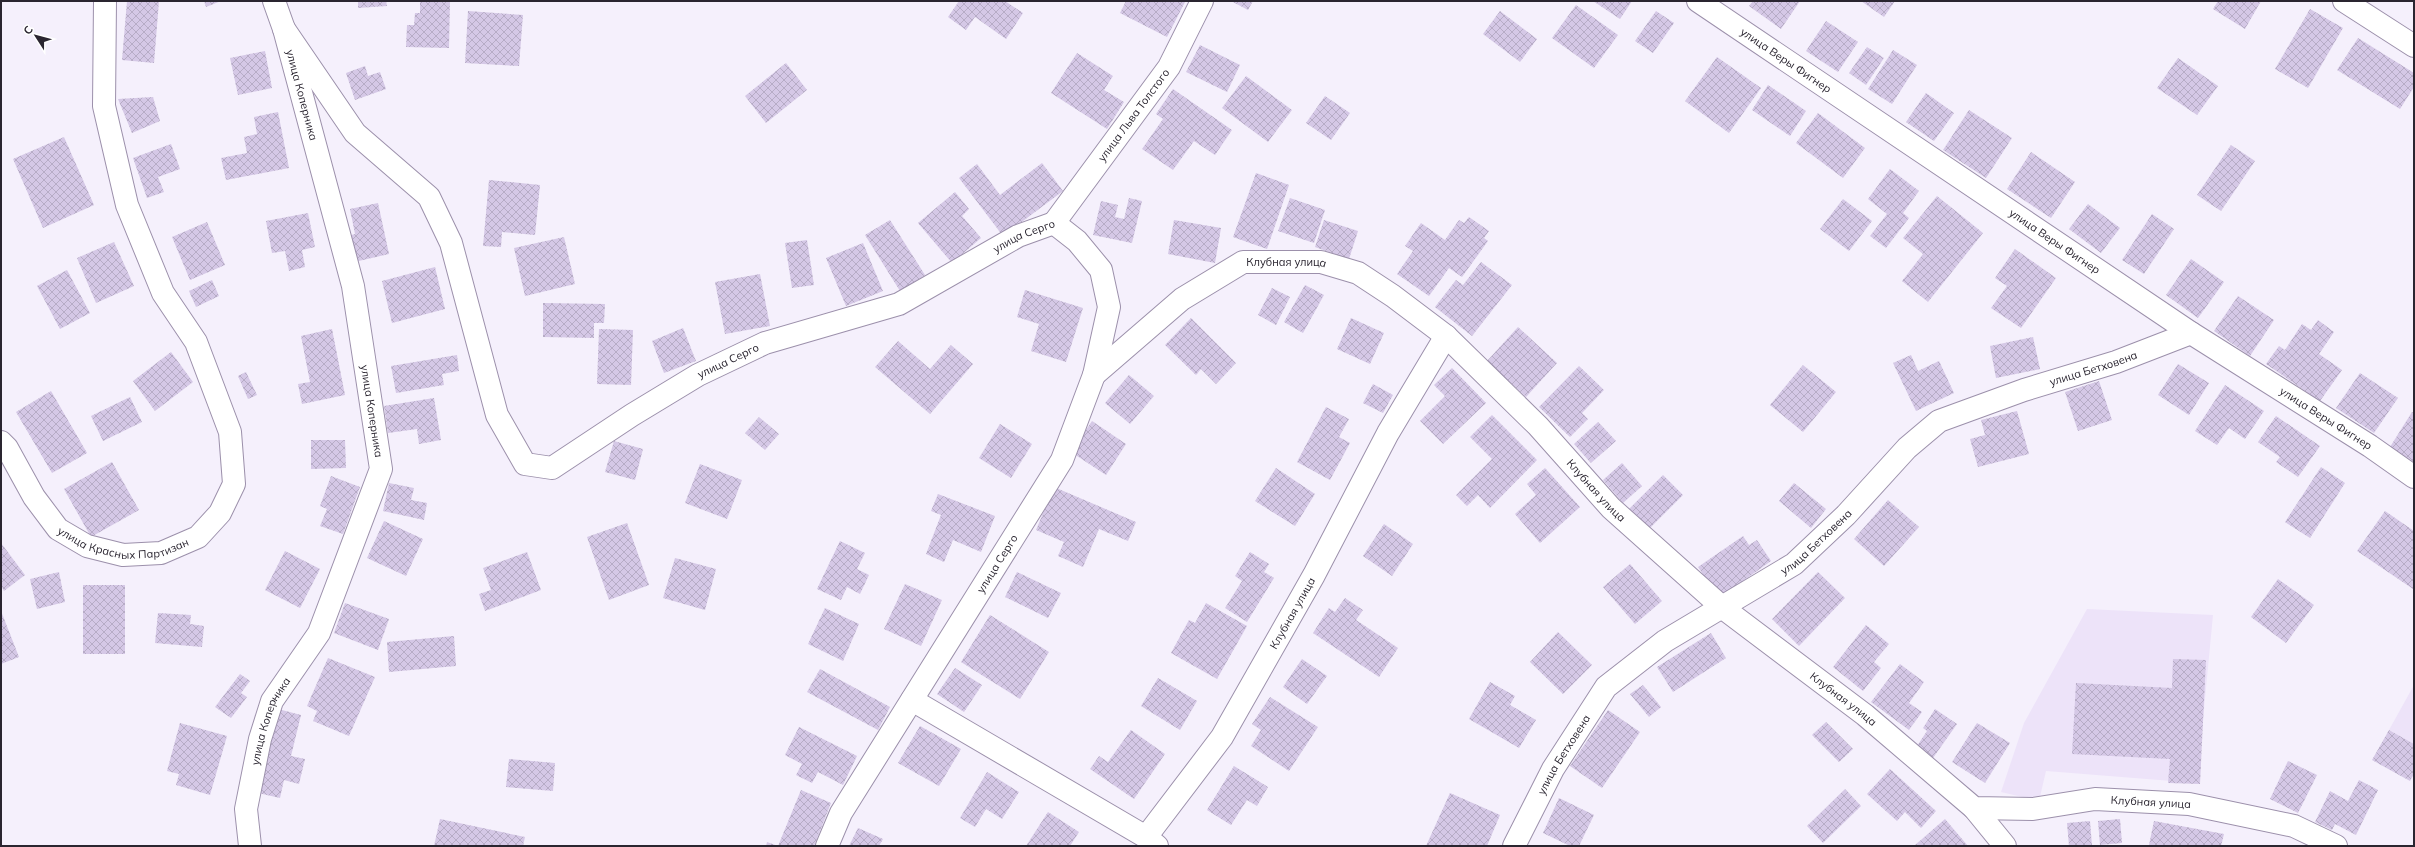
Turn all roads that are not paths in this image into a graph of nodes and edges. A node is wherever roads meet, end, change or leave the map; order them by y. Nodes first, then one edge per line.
1 (104, 1) edge
2 (274, 1) edge
3 (1202, 1) edge
4 (1698, 1) edge
5 (2344, 1) edge
6 (284, 29) junction
7 (2414, 46) edge
8 (1054, 223) junction
9 (2191, 333) junction
10 (1446, 336) junction
11 (1094, 375) junction
12 (1, 442) edge
13 (525, 464) joint
14 (2414, 477) edge
15 (1723, 608) junction
16 (912, 700) junction
17 (1974, 808) junction
18 (1152, 842) edge
19 (250, 846) edge
20 (827, 846) edge
21 (1514, 846) edge
22 (2005, 846) edge
23 (2336, 846) edge

1 - 12 street, улица Красных Партизан
2 - 6 street, улица Коперника
3 - 8 street, улица Льва Толстого
4 - 9 street, улица Веры Фигнер
5 - 7 street
6 - 13 street, улица Коперника
6 - 19 street, улица Коперника
8 - 11 street, улица Серго
8 - 13 street, улица Серго
9 - 14 street, улица Веры Фигнер
9 - 15 street, улица Бетховена
10 - 11 street, Клубная улица
10 - 15 street, Клубная улица
10 - 18 street, Клубная улица
11 - 16 street, улица Серго
15 - 17 street, Клубная улица
15 - 21 street, улица Бетховена
16 - 18 street
16 - 20 street, улица Серго
17 - 22 street
17 - 23 street, Клубная улица

